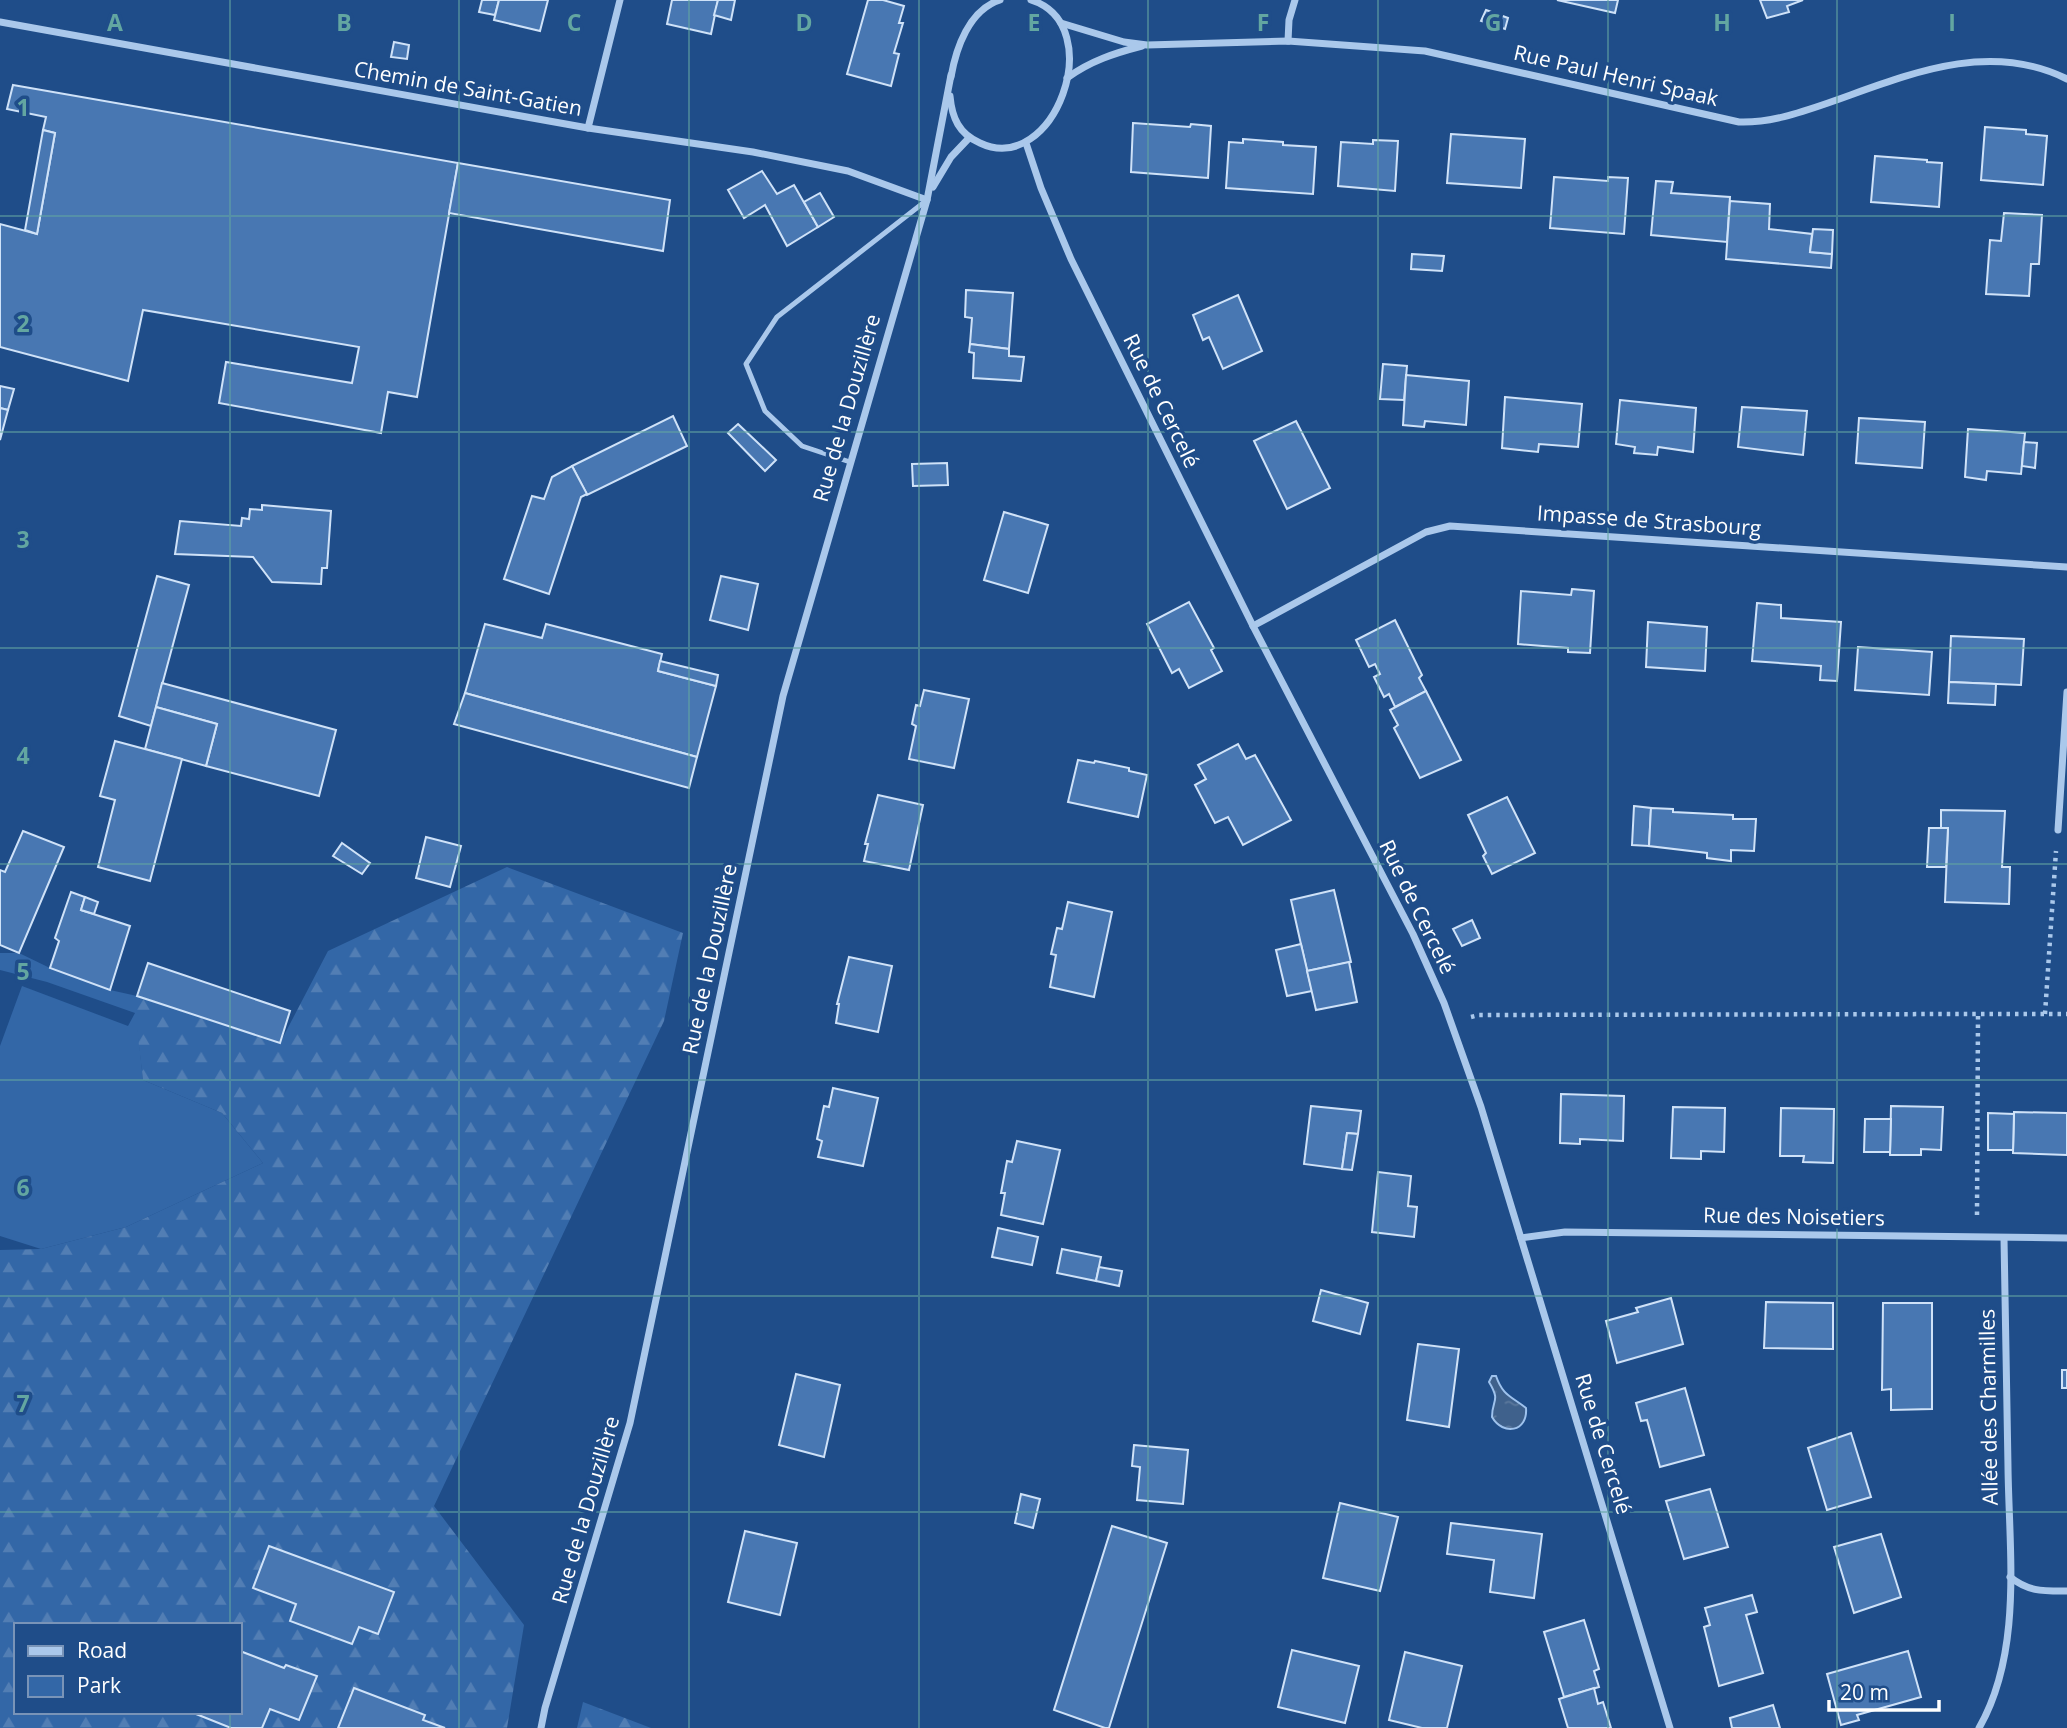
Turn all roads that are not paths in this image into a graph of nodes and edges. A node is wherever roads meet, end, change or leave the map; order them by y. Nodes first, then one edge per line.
1 (620, 0) edge
2 (1000, 0) edge
3 (1031, 0) edge
4 (1051, 0) edge
5 (1295, 0) edge
6 (1055, 13) junction
7 (0, 22) edge
8 (1061, 23) junction
9 (1288, 41) junction
10 (1147, 45) junction
11 (951, 75) junction
12 (1066, 78) junction
13 (2067, 79) edge
14 (588, 128) junction
15 (969, 138) junction
16 (1026, 143) junction
17 (927, 200) junction
18 (850, 462) junction
19 (2067, 567) edge
20 (1253, 626) junction
21 (2067, 692) edge
22 (2058, 830) road end
23 (1521, 1238) junction
24 (2004, 1238) junction
25 (2067, 1238) edge
26 (2010, 1577) junction
27 (2067, 1591) edge
28 (541, 1728) edge
29 (1670, 1728) edge
30 (1979, 1728) edge

1 - 14 street
2 - 11 street
3 - 6 street
4 - 6 street
5 - 9 street
6 - 8 street
7 - 14 street, Chemin de Saint-Gatien
8 - 10 street, Rue Paul Henri Spaak
8 - 12 street
9 - 10 street, Rue Paul Henri Spaak
9 - 13 street, Rue Paul Henri Spaak
10 - 12 street, Rue Paul Henri Spaak
11 - 15 street
11 - 17 street, Rue de la Douzillère
12 - 16 street
14 - 17 street, Chemin de Saint-Gatien
15 - 16 street
15 - 17 street, Rue de la Douzillère
16 - 20 street, Rue de Cercelé
17 - 18 street, Rue de la Douzillère
17 - 18 lane
18 - 28 street, Rue de la Douzillère
19 - 20 street, Impasse de Strasbourg
20 - 23 street, Rue de Cercelé
21 - 22 street
23 - 24 street, Rue des Noisetiers
23 - 29 street, Rue de Cercelé
24 - 25 street, Rue des Noisetiers
24 - 26 street, Allée des Charmilles
26 - 27 street
26 - 30 street, Allée des Charmilles

